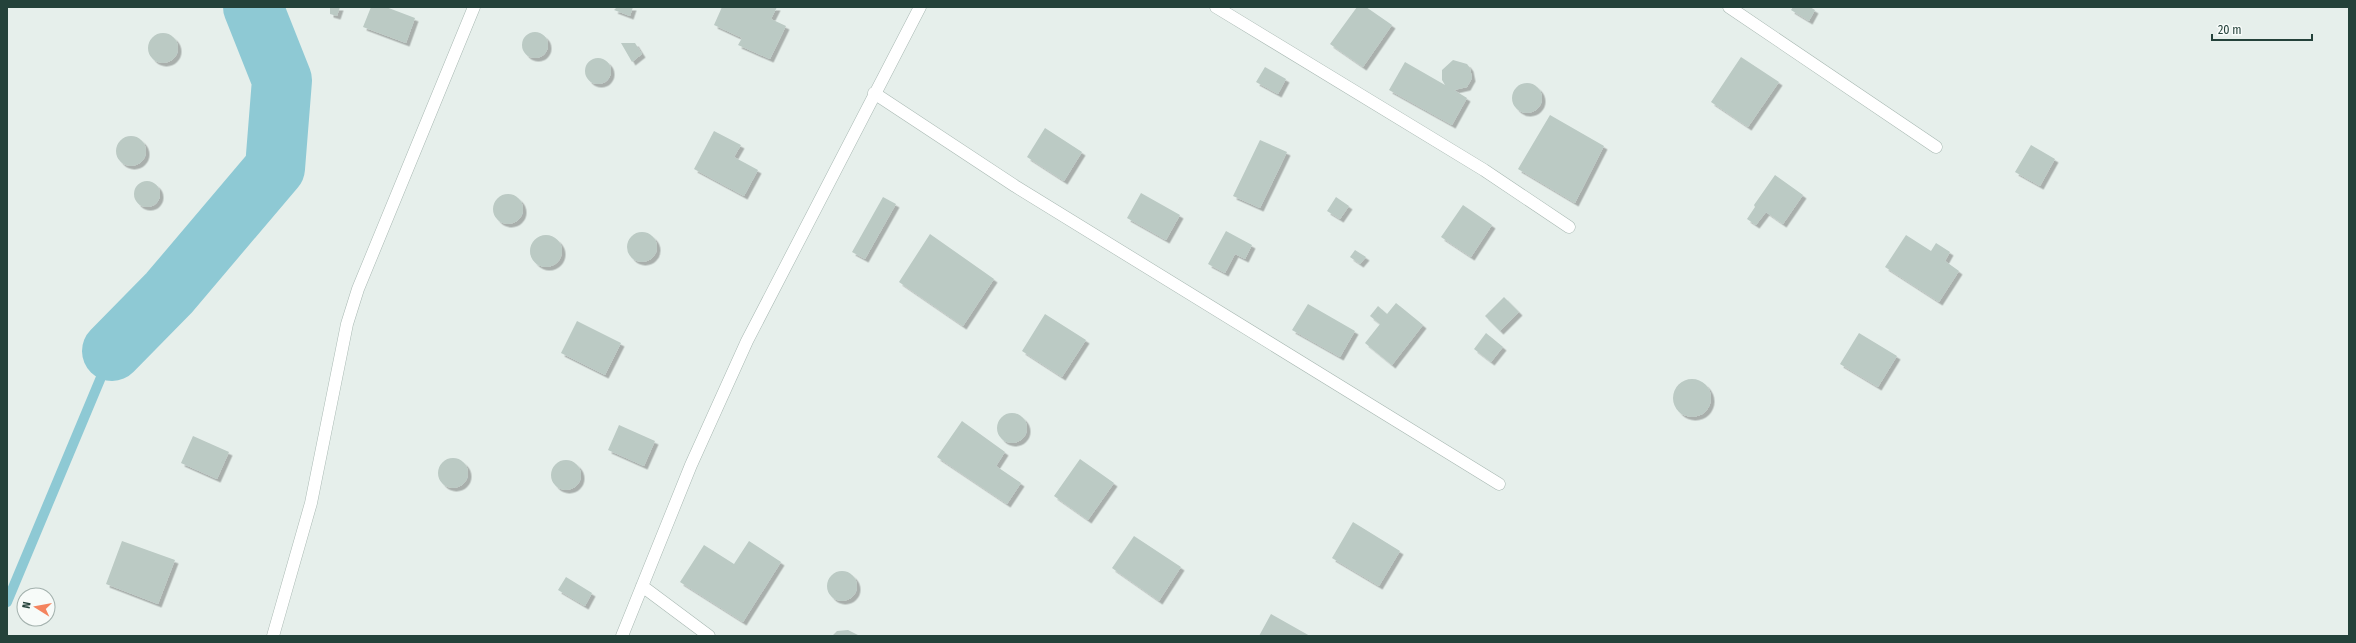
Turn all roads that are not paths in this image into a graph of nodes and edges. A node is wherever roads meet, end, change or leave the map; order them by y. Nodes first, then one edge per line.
1 (474, 7) edge
2 (920, 7) edge
3 (1216, 7) edge
4 (1729, 7) edge
5 (874, 93) junction
6 (1936, 147) dead end
7 (1569, 227) dead end
8 (1499, 484) dead end
9 (642, 586) junction
10 (273, 636) edge
11 (622, 636) edge
12 (709, 636) edge

1 - 10 street
2 - 5 street
3 - 7 street
4 - 6 street
5 - 8 street
5 - 9 street
9 - 11 street
9 - 12 street

